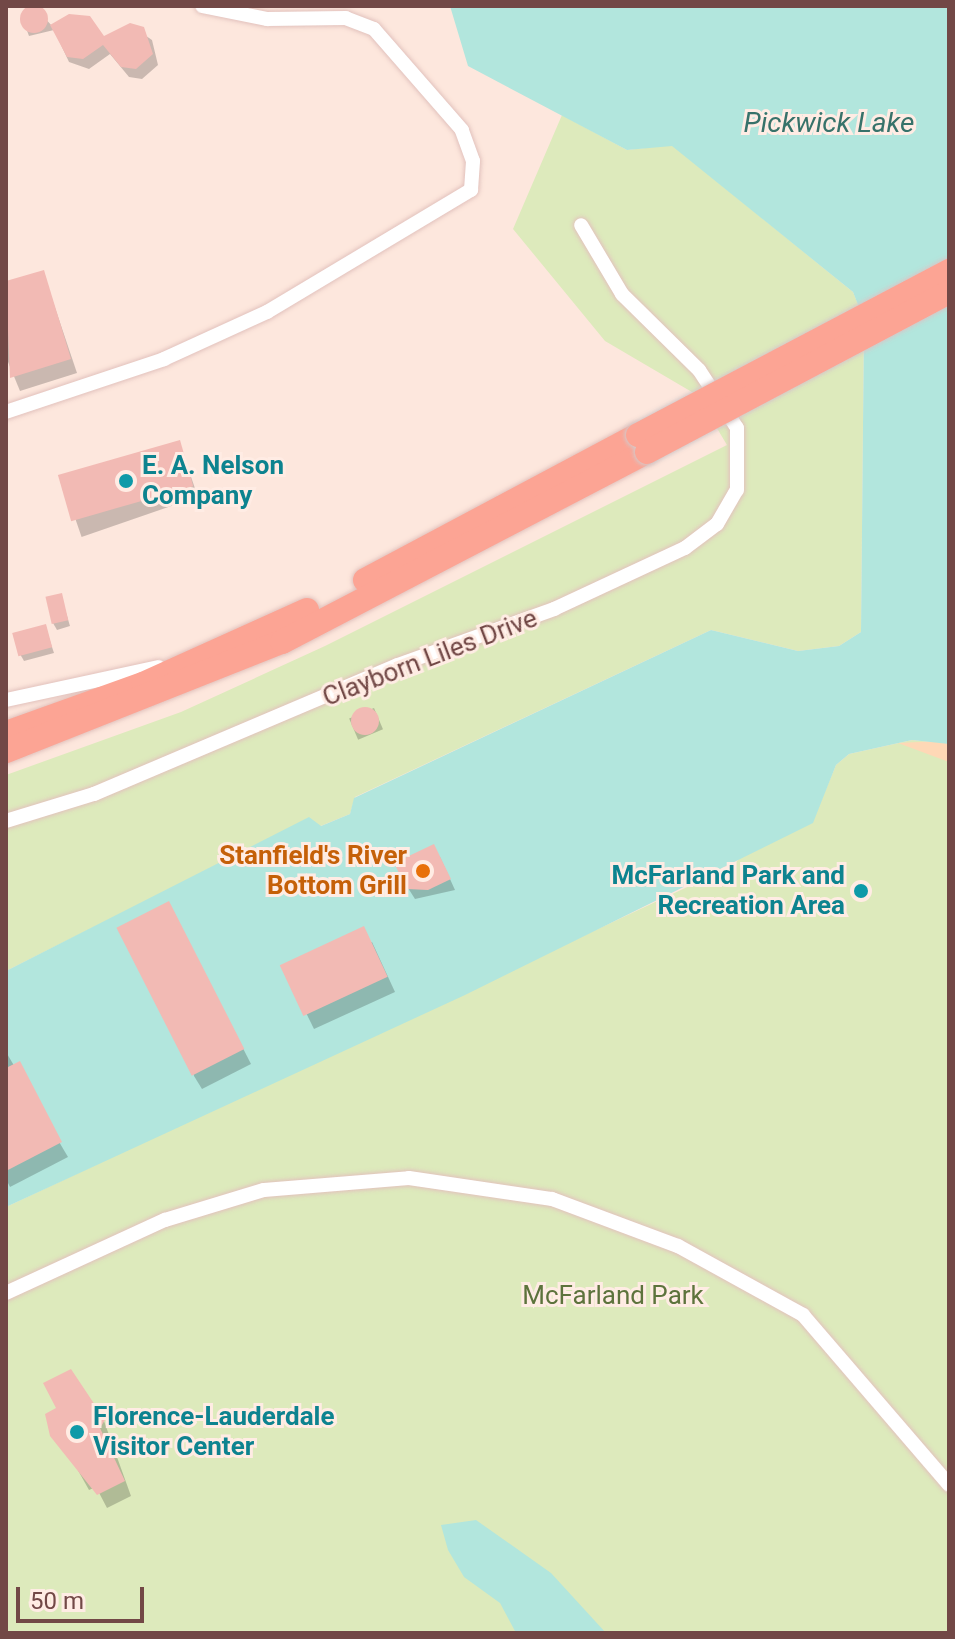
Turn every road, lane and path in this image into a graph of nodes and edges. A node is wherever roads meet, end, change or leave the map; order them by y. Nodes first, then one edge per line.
1 (202, 6) edge
2 (581, 225) dead end
3 (949, 271) edge
4 (949, 292) edge
5 (6, 412) edge
6 (642, 443) junction
7 (219, 653) junction
8 (6, 700) edge
9 (6, 733) edge
10 (6, 751) edge
11 (6, 821) edge
12 (6, 1293) edge
13 (949, 1485) edge

1 - 5 street
2 - 11 street, Clayborn Liles Drive
3 - 6 highway, bridge
4 - 6 highway, bridge
6 - 7 highway
6 - 10 highway
7 - 8 street
7 - 9 highway
12 - 13 street

